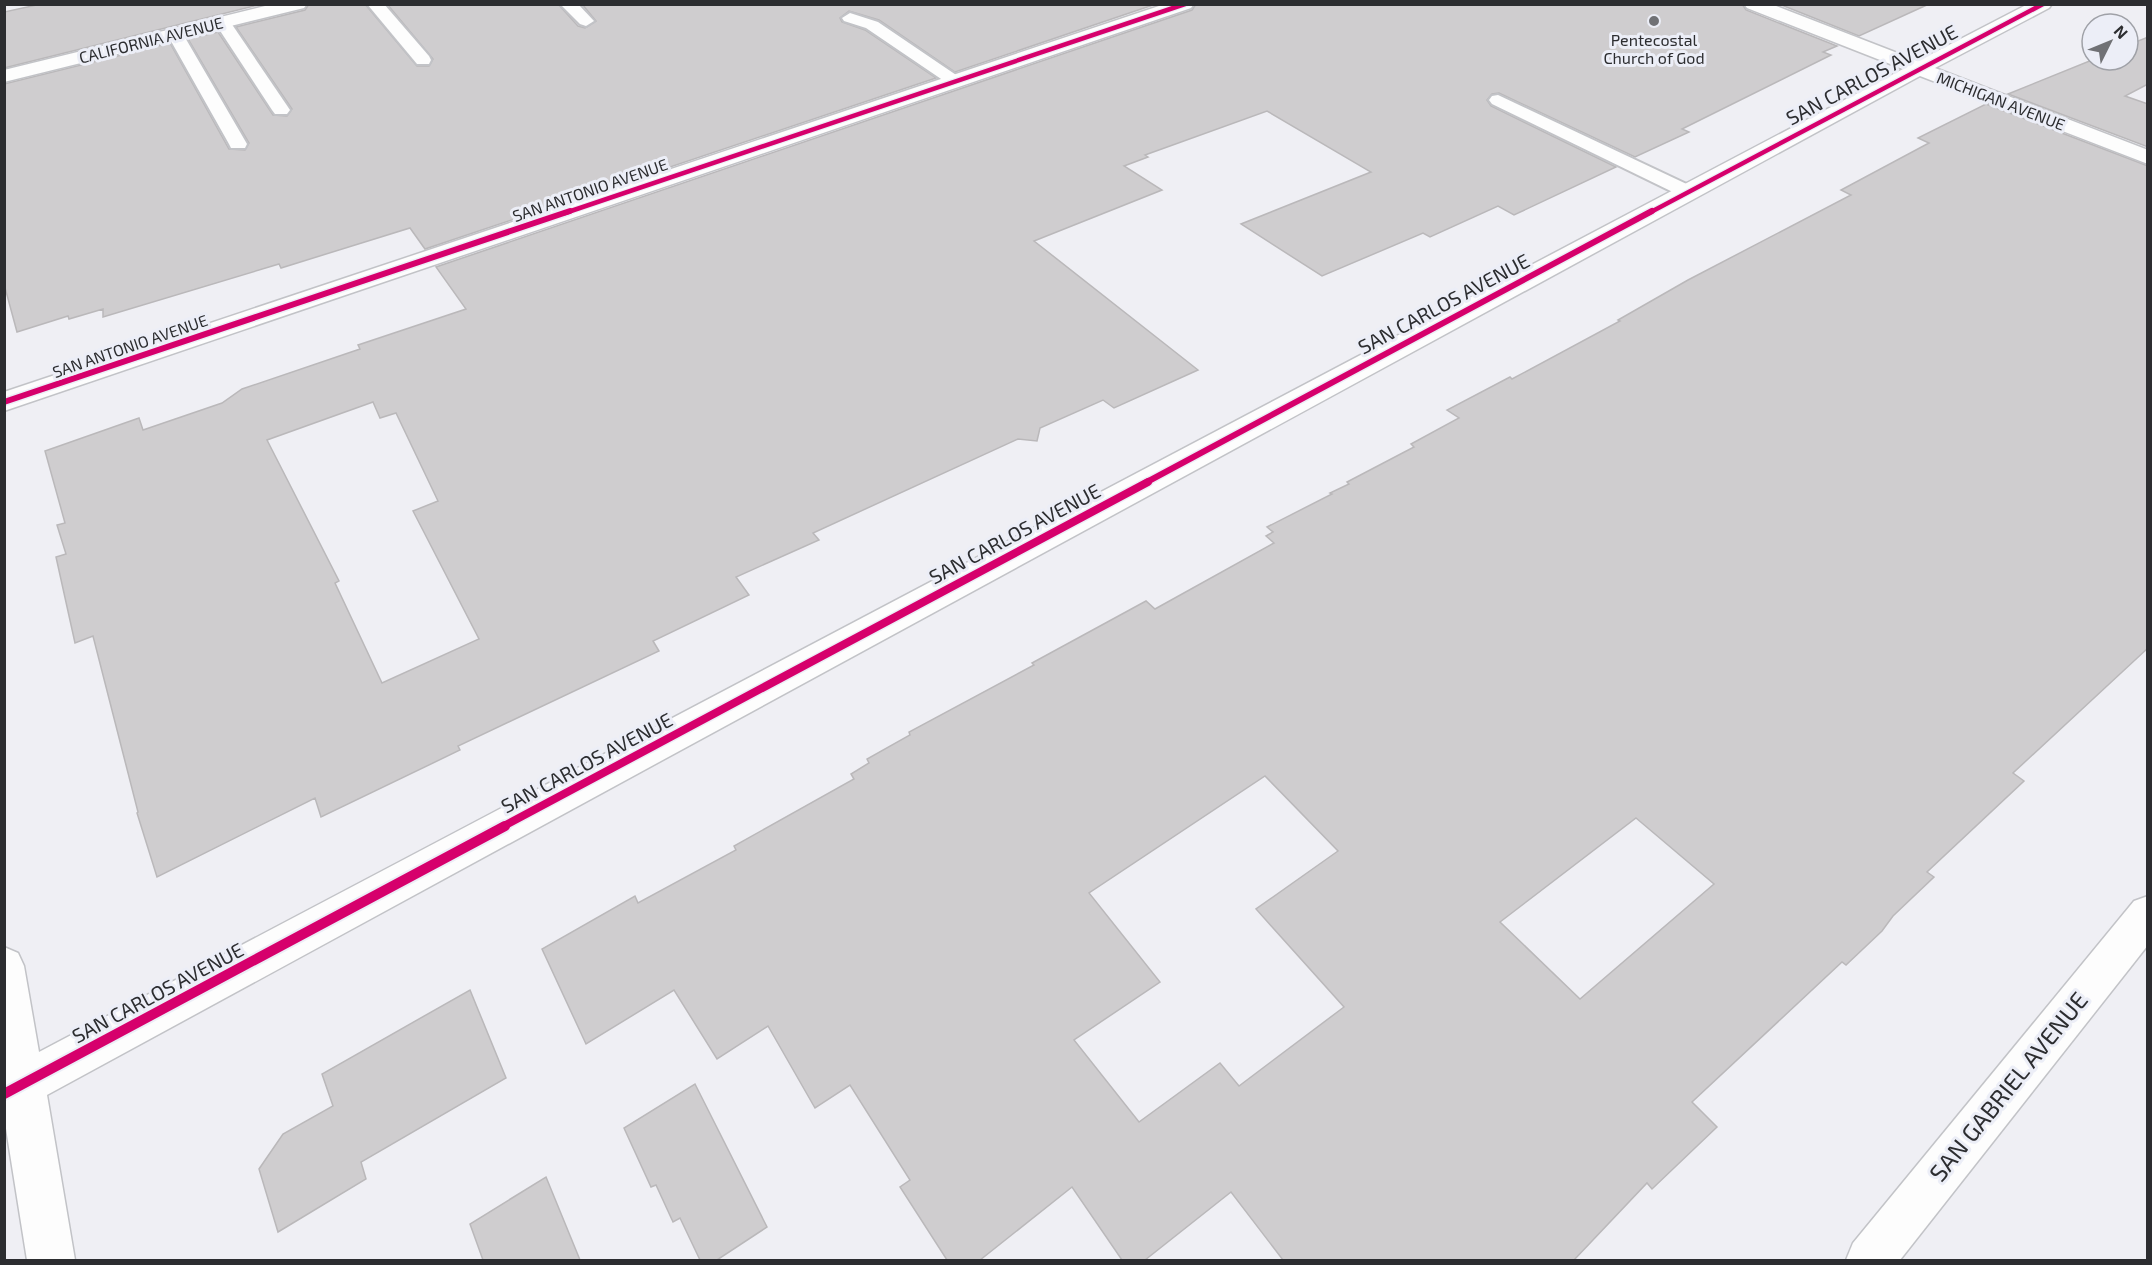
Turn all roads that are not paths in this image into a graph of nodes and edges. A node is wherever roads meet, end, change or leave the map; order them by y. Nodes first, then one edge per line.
1 (298, 4) edge
2 (375, 4) edge
3 (568, 4) edge
4 (1185, 4) edge
5 (1753, 4) edge
6 (2033, 6) edge
7 (850, 18) dead end
8 (586, 21) dead end
9 (224, 23) junction
10 (175, 34) junction
11 (423, 60) dead end
12 (1918, 69) junction
13 (4, 76) edge
14 (956, 81) junction
15 (1498, 99) dead end
16 (281, 110) dead end
17 (238, 144) dead end
18 (2148, 158) edge
19 (1688, 192) junction
20 (4, 402) edge
21 (2148, 914) edge
22 (4, 966) edge
23 (13, 1089) edge
24 (51, 1260) edge
25 (1870, 1260) edge

1 - 9 street, CALIFORNIA AVENUE
2 - 11 lane
3 - 8 lane
4 - 14 street, SAN ANTONIO AVENUE
5 - 12 street, MICHIGAN AVENUE
6 - 12 street, SAN CARLOS AVENUE
7 - 14 lane
9 - 10 street, CALIFORNIA AVENUE
9 - 16 lane
10 - 13 street, CALIFORNIA AVENUE
10 - 17 lane
12 - 18 street, MICHIGAN AVENUE
12 - 19 street, SAN CARLOS AVENUE
14 - 20 street, SAN ANTONIO AVENUE
15 - 19 lane
19 - 23 street, SAN CARLOS AVENUE
21 - 25 street, SAN GABRIEL AVENUE
22 - 23 street
23 - 24 street

